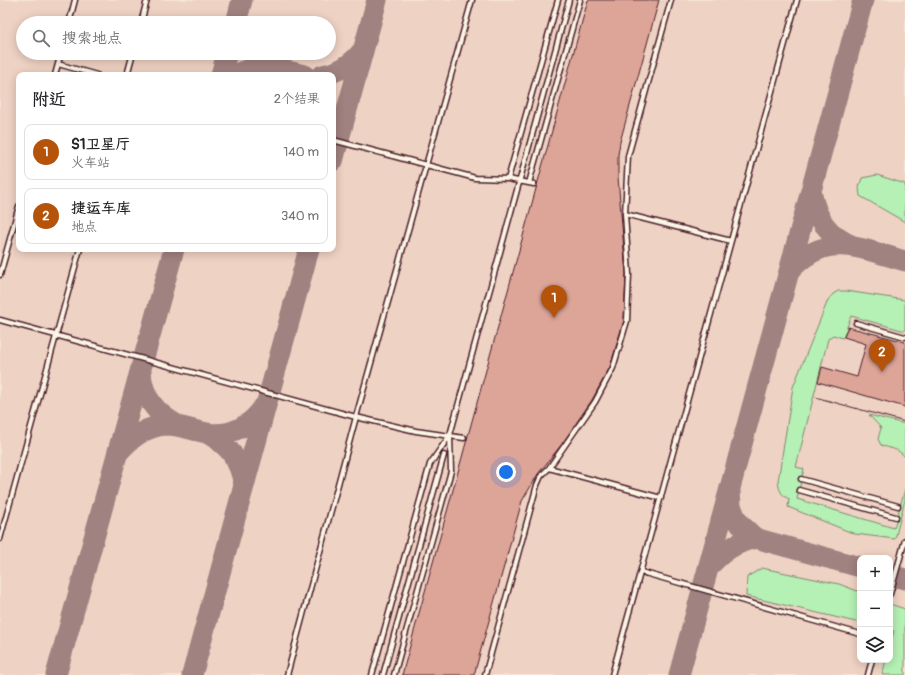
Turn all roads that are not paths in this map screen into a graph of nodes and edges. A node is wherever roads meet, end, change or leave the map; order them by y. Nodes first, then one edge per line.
1 (75, 0) edge
2 (147, 0) edge
3 (472, 0) edge
4 (558, 0) edge
5 (569, 0) edge
6 (580, 0) edge
7 (670, 0) edge
8 (797, 0) edge
9 (71, 16) edge
10 (143, 16) edge
11 (59, 60) edge
12 (131, 60) edge
13 (58, 64) junction
14 (56, 72) edge
15 (86, 72) edge
16 (128, 72) edge
17 (336, 141) edge
18 (427, 166) junction
19 (508, 179) junction
20 (519, 181) junction
21 (625, 214) junction
22 (16, 217) edge
23 (731, 241) junction
24 (79, 252) edge
25 (0, 275) edge
26 (0, 320) edge
27 (856, 323) dead end
28 (57, 336) junction
29 (905, 337) edge
30 (356, 417) junction
31 (450, 435) junction
32 (464, 438) dead end
33 (444, 455) dead end
34 (549, 468) junction
35 (801, 479) dead end
36 (799, 490) dead end
37 (661, 498) junction
38 (898, 506) dead end
39 (896, 517) dead end
40 (0, 539) edge
41 (905, 540) edge
42 (641, 572) junction
43 (891, 591) edge
44 (857, 633) edge
45 (871, 663) edge
46 (286, 675) edge
47 (372, 675) edge
48 (383, 675) edge
49 (394, 675) edge
50 (485, 675) edge
51 (612, 675) edge
52 (868, 675) edge

1 - 9 lane
2 - 10 lane
3 - 18 lane
4 - 19 lane
5 - 20 lane
6 - 20 lane
7 - 21 lane
8 - 23 lane
11 - 13 lane
12 - 16 lane
13 - 14 lane
13 - 15 lane
17 - 18 lane
18 - 19 lane
18 - 30 lane
19 - 20 lane
20 - 31 lane
21 - 23 lane
21 - 34 lane
22 - 25 lane
23 - 37 lane
24 - 28 lane
26 - 28 lane
27 - 29 lane
28 - 30 lane
28 - 40 lane
30 - 31 lane
30 - 46 lane
31 - 32 lane
31 - 47 lane
31 - 49 lane
33 - 48 lane
34 - 37 lane
34 - 50 lane
35 - 38 lane
36 - 39 lane
37 - 42 lane
41 - 43 lane
42 - 44 lane
42 - 51 lane
45 - 52 lane

